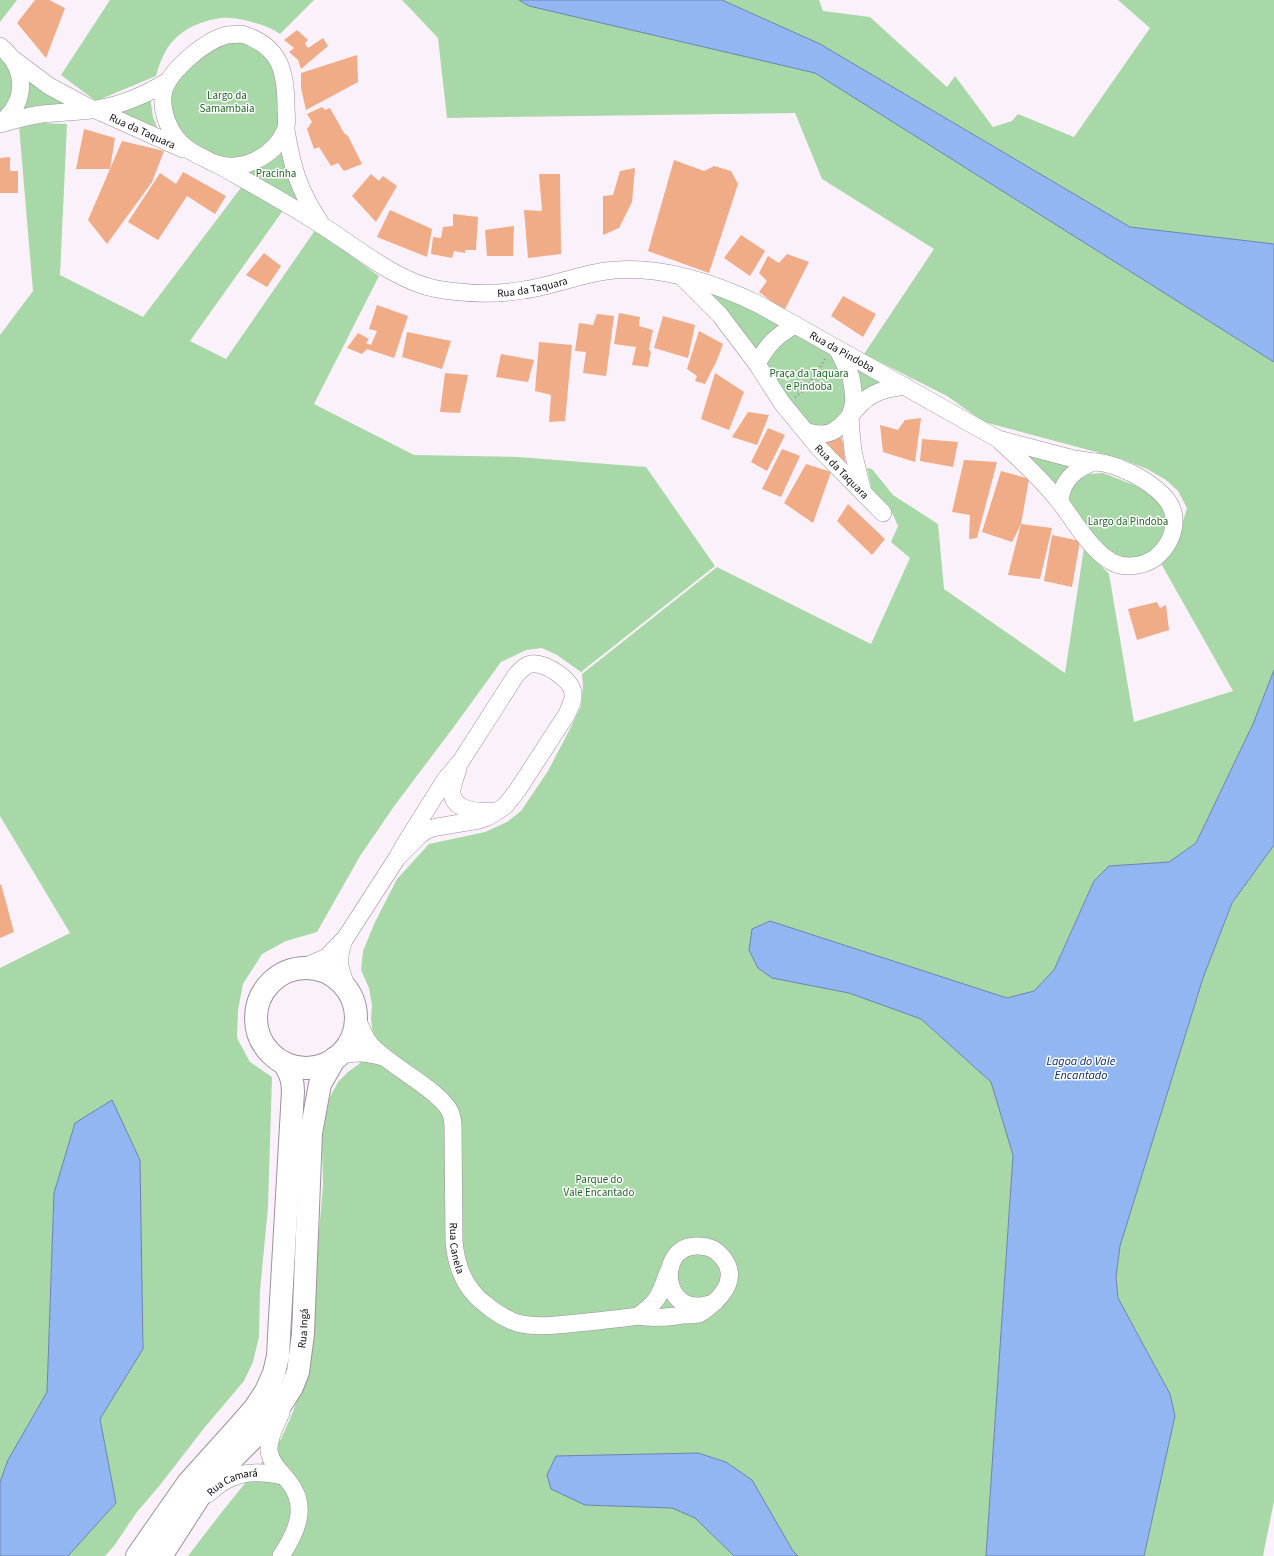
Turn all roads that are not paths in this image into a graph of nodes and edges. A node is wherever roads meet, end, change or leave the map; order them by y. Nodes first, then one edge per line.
1 (0, 46) edge
2 (13, 59) junction
3 (168, 81) junction
4 (94, 110) junction
5 (0, 124) edge
6 (286, 130) junction
7 (190, 152) junction
8 (217, 164) junction
9 (322, 226) junction
10 (681, 277) junction
11 (795, 325) junction
12 (836, 348) junction
13 (756, 364) junction
14 (905, 386) junction
15 (850, 416) junction
16 (805, 431) junction
17 (998, 440) junction
18 (1094, 462) junction
19 (862, 490) junction
20 (1060, 502) junction
21 (883, 513) dead end
22 (461, 761) junction
23 (498, 811) junction
24 (397, 858) junction
25 (346, 936) junction
26 (302, 968) junction
27 (348, 990) junction
28 (355, 1013) junction
29 (336, 1057) junction
30 (383, 1058) junction
31 (284, 1063) junction
32 (669, 1271) junction
33 (715, 1302) junction
34 (638, 1316) junction
35 (292, 1387) junction
36 (283, 1476) junction
37 (190, 1512) junction
38 (137, 1556) edge
39 (162, 1556) edge
40 (281, 1556) edge

1 - 2 street, Rua da Taquara
2 - 4 street, Rua da Taquara
2 - 5 street
3 - 4 street, Rua da Taquara
3 - 6 street
3 - 7 street
4 - 5 street, Rua da Taquara
4 - 7 street, Rua da Taquara
6 - 8 street
6 - 9 street
7 - 8 street
8 - 9 street, Rua da Taquara
9 - 10 street, Rua da Taquara
10 - 11 street, Rua da Pindoba
10 - 13 street, Rua da Taquara
11 - 12 street, Rua da Pindoba
11 - 13 street
12 - 14 street, Rua da Pindoba
12 - 15 street, Rua da Taquara
13 - 16 street, Rua da Taquara
14 - 15 street, Rua da Taquara
14 - 17 street, Rua da Pindoba
15 - 16 street, Rua da Taquara
15 - 19 street, Rua da Taquara
16 - 19 street, Rua da Taquara
17 - 18 street, Rua da Pindoba
17 - 20 street, Rua da Pindoba
18 - 20 street
18 - 20 street, Rua da Pindoba
19 - 21 street
22 - 23 street
22 - 23 street
22 - 24 street
23 - 24 street
24 - 25 street
25 - 26 street
25 - 27 street
26 - 27 street
26 - 31 street
27 - 28 street
28 - 29 street
28 - 30 street, Rua Canela
29 - 30 street, Rua Canela
29 - 31 street
29 - 35 street, Rua Ingá
30 - 34 street, Rua Canela
31 - 38 street, Rua Ingá
32 - 33 street
32 - 33 street, Rua Canela
32 - 34 street, Rua Canela
33 - 34 street, Rua Canela
35 - 36 street
35 - 37 street, Rua Ingá
36 - 37 street, Rua Camará
36 - 40 street
37 - 39 street, Rua Ingá

